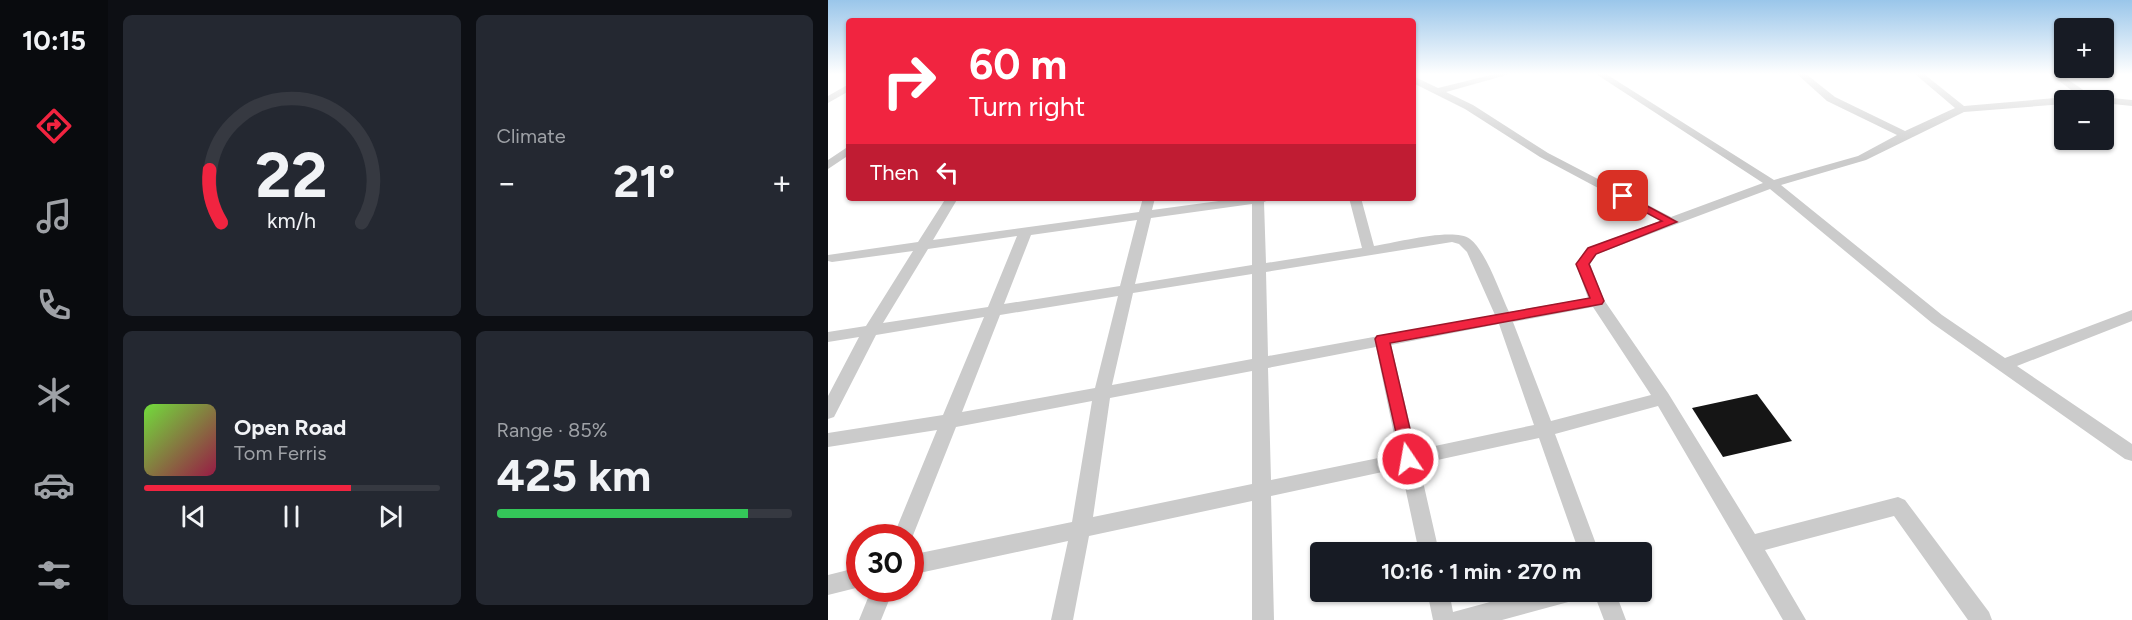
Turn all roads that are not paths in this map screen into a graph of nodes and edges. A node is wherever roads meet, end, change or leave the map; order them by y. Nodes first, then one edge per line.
1 (1459, 103) edge
2 (1645, 103) edge
3 (1839, 103) edge
4 (1955, 103) edge
5 (2041, 103) edge
6 (1962, 109) junction
7 (1905, 135) junction
8 (846, 151) edge
9 (828, 166) edge
10 (1772, 184) junction
11 (950, 201) edge
12 (1232, 201) edge
13 (1261, 201) edge
14 (1356, 201) edge
15 (1147, 207) edge
16 (1671, 222) junction
17 (1026, 231) junction
18 (923, 245) junction
19 (1369, 251) junction
20 (832, 258) dead end
21 (1258, 269) junction
22 (1126, 291) junction
23 (1598, 301) junction
24 (993, 312) junction
25 (2132, 315) edge
26 (1504, 318) junction
27 (872, 330) junction
28 (828, 337) edge
29 (1382, 339) junction
30 (1260, 362) junction
31 (2003, 365) junction
32 (1102, 392) junction
33 (1662, 398) junction
34 (828, 412) edge
35 (950, 420) junction
36 (1545, 430) junction
37 (828, 440) edge
38 (2132, 454) edge
39 (1408, 459) junction
40 (1262, 491) junction
41 (908, 524) edge
42 (1080, 529) junction
43 (1427, 542) edge
44 (1585, 542) edge
45 (1750, 545) junction
46 (924, 563) edge
47 (846, 580) edge
48 (828, 585) edge
49 (877, 602) edge
50 (1440, 602) edge
51 (1530, 602) edge
52 (1608, 602) edge
53 (870, 620) edge
54 (1062, 620) edge
55 (1263, 620) edge
56 (1444, 620) edge
57 (1460, 620) edge
58 (1615, 620) edge
59 (1795, 620) edge
60 (1981, 620) edge

1 - 16 street
2 - 10 street
3 - 7 street
4 - 6 street
5 - 6 street
6 - 7 street
7 - 10 street
8 - 9 street
10 - 16 street
10 - 31 street
11 - 18 street
12 - 15 street
13 - 21 street
14 - 19 street
15 - 17 street
15 - 22 street
16 - 23 street
17 - 18 street
17 - 24 street
18 - 20 street
18 - 27 street
19 - 21 street
19 - 26 street
21 - 22 street
21 - 30 street
22 - 24 street
22 - 32 street
23 - 26 street
23 - 33 street
24 - 27 street
24 - 35 street
25 - 31 street
26 - 29 street
26 - 36 street
27 - 28 street
27 - 34 street
29 - 30 street
29 - 39 street
30 - 32 street
30 - 40 street
31 - 38 street
32 - 35 street
32 - 42 street
33 - 36 street
33 - 45 street
35 - 37 street
35 - 41 street
36 - 39 street
36 - 44 street
39 - 40 street
39 - 43 street
40 - 42 street
40 - 55 street
42 - 46 street
42 - 54 street
45 - 59 street
45 - 60 street
47 - 48 street
49 - 53 street
50 - 56 street
51 - 57 street
52 - 58 street

